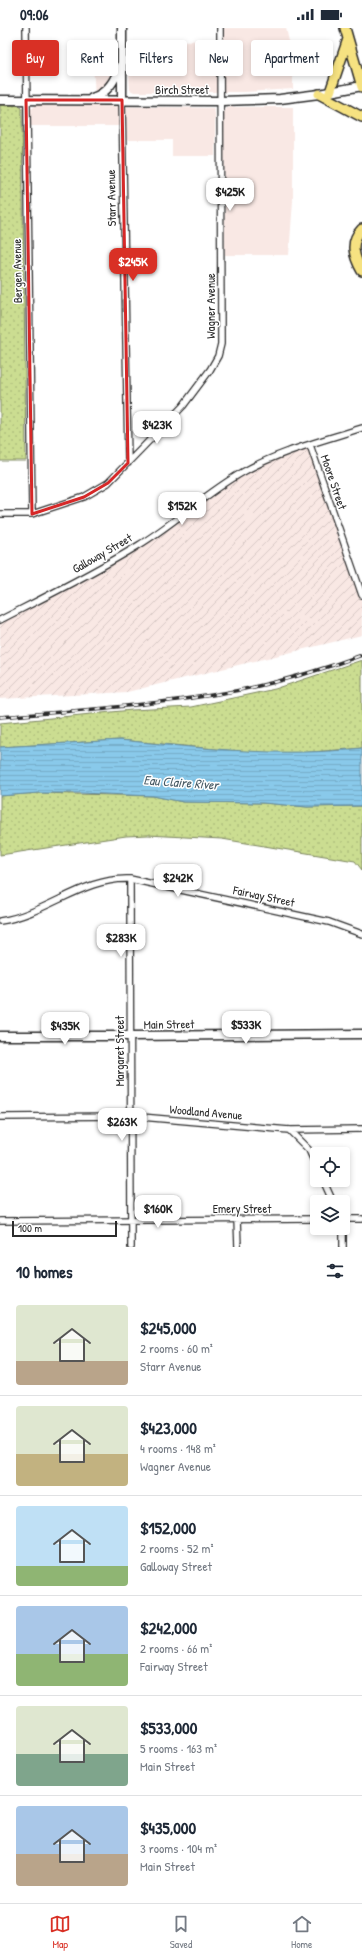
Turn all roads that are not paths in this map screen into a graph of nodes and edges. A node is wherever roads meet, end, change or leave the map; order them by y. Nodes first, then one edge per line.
1 (26, 28) edge
2 (122, 28) edge
3 (220, 28) edge
4 (344, 28) edge
5 (348, 39) junction
6 (122, 60) junction
7 (362, 86) edge
8 (330, 92) junction
9 (319, 94) junction
10 (0, 100) edge
11 (26, 100) junction
12 (87, 100) junction
13 (122, 100) junction
14 (221, 101) junction
15 (362, 117) edge
16 (362, 229) edge
17 (362, 270) edge
18 (362, 428) edge
19 (310, 445) junction
20 (128, 463) junction
21 (0, 514) edge
22 (32, 514) junction
23 (362, 595) edge
24 (0, 620) edge
25 (130, 879) junction
26 (0, 921) edge
27 (362, 934) edge
28 (362, 1034) edge
29 (0, 1036) edge
30 (130, 1036) junction
31 (130, 1116) junction
32 (0, 1117) edge
33 (362, 1129) edge
34 (289, 1130) junction
35 (310, 1152) edge
36 (237, 1219) junction
37 (310, 1219) edge
38 (350, 1219) edge
39 (362, 1219) edge
40 (0, 1221) edge
41 (131, 1221) junction
42 (343, 1235) edge
43 (131, 1247) edge
44 (238, 1247) edge
45 (343, 1247) edge

1 - 11 street, Bergen Avenue
2 - 6 street, Starr Avenue
3 - 14 street, Wagner Avenue
4 - 5 main road
5 - 7 main road
5 - 8 main road
6 - 12 street
6 - 13 street, Starr Avenue
7 - 8 street, Birch Street
8 - 9 street, Birch Street
9 - 14 street, Birch Street
9 - 15 main road
10 - 11 street, Birch Street
11 - 12 street, Birch Street
11 - 22 street, Bergen Avenue
12 - 13 street, Birch Street
13 - 14 street, Birch Street
13 - 20 street, Starr Avenue
14 - 20 street, Wagner Avenue
16 - 17 main road
18 - 19 street, Galloway Street
19 - 23 street, Moore Street
19 - 24 street, Galloway Street
20 - 22 street, Wagner Avenue
21 - 22 street, Wagner Avenue
25 - 26 street, Fairway Street
25 - 27 street, Fairway Street
25 - 30 street, Margaret Street
28 - 30 street, Main Street
29 - 30 street, Main Street
30 - 31 street, Margaret Street
31 - 32 street, Woodland Avenue
31 - 34 street, Woodland Avenue
31 - 41 street, Margaret Street
33 - 34 street, Woodland Avenue
34 - 35 street
36 - 37 street, Emery Street
36 - 41 street, Emery Street
36 - 44 street
38 - 39 street
40 - 41 street, Emery Street
41 - 43 street, Margaret Street
42 - 45 street

